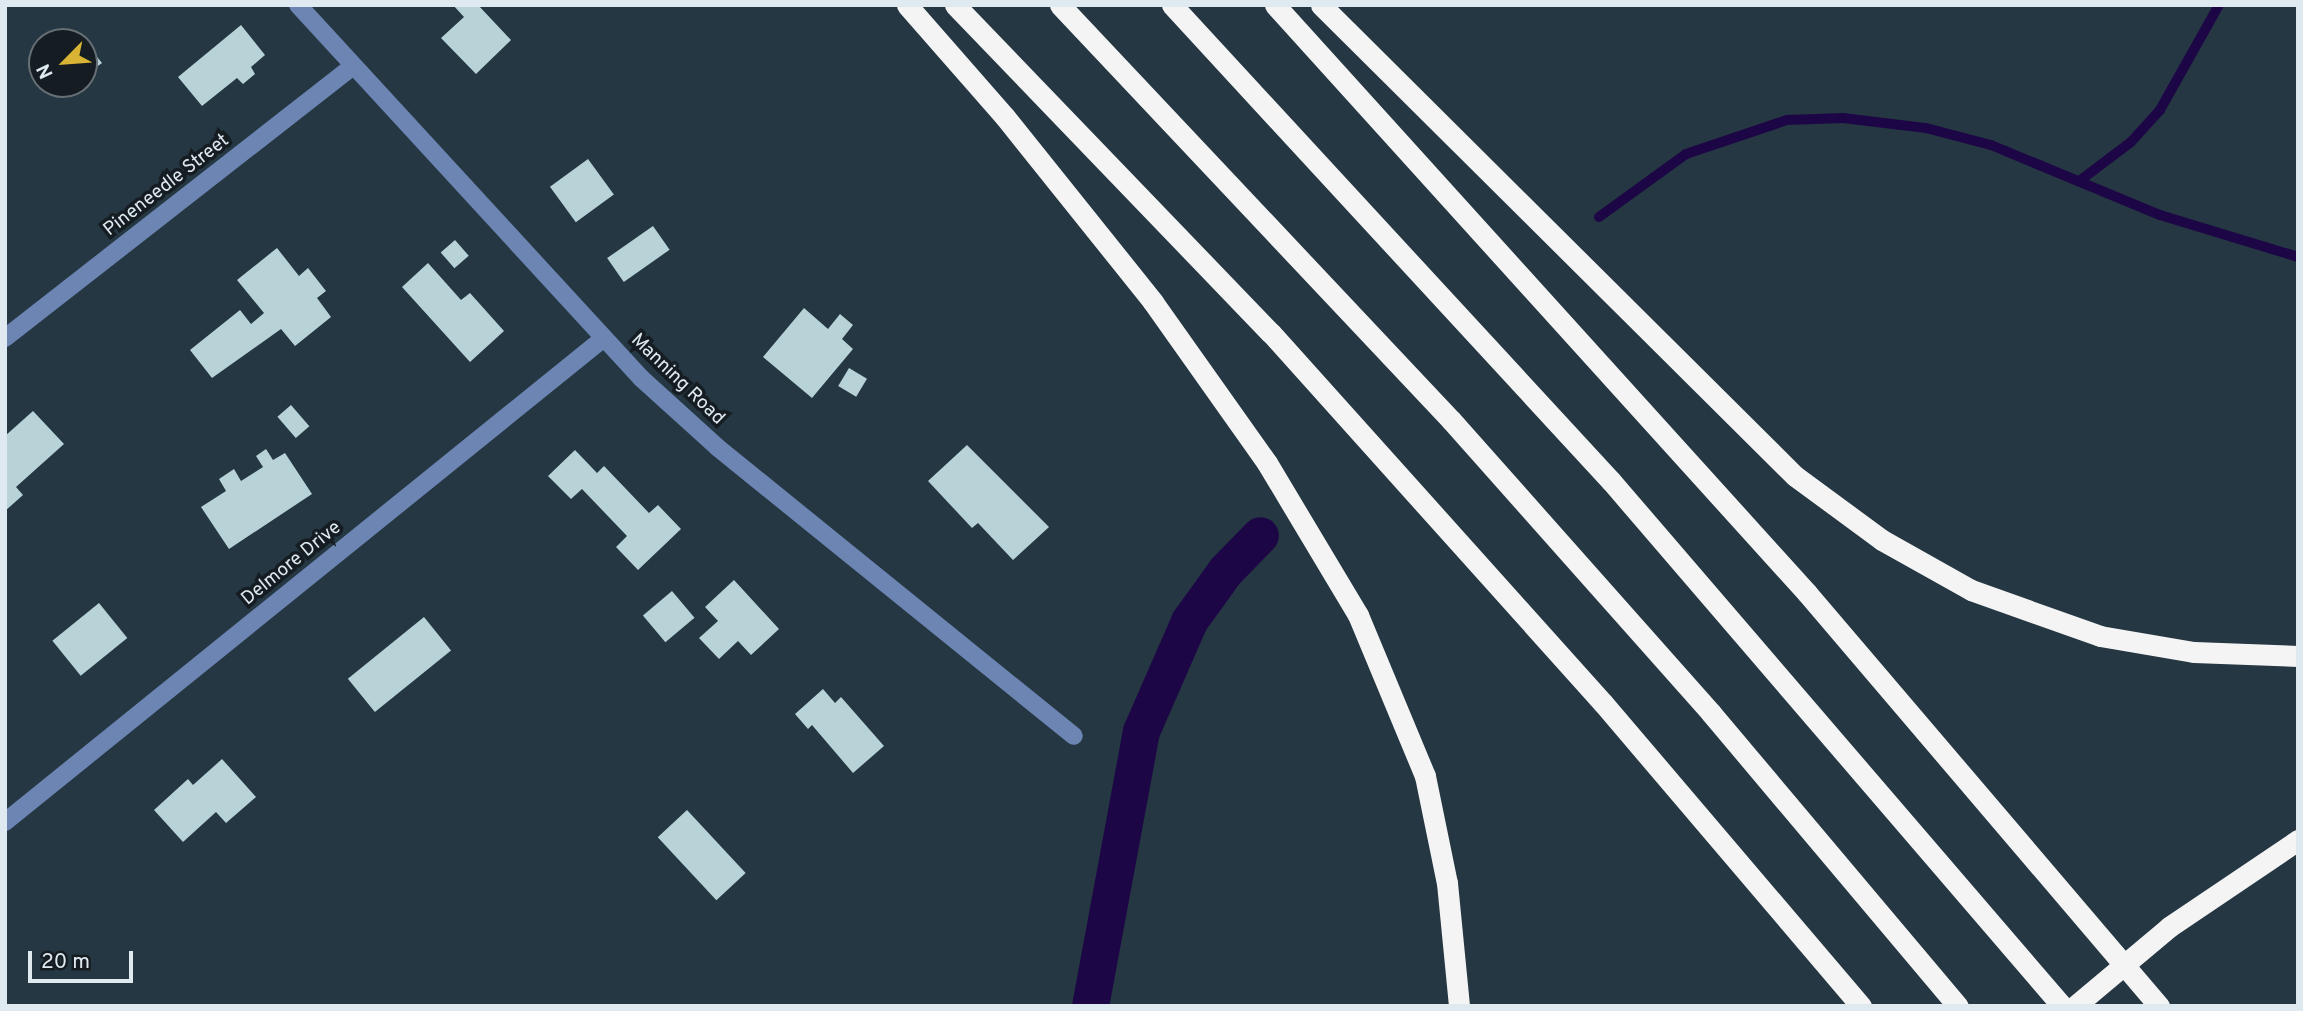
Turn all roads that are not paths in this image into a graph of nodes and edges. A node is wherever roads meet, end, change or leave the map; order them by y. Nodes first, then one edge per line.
1 (298, 5) edge
2 (907, 5) edge
3 (955, 5) edge
4 (1059, 5) edge
5 (1172, 5) edge
6 (1275, 5) edge
7 (1321, 5) edge
8 (353, 66) junction
9 (5, 338) edge
10 (604, 338) junction
11 (2298, 656) edge
12 (1074, 736) dead end
13 (5, 822) edge
14 (2298, 840) edge
15 (1459, 1006) edge
16 (1861, 1006) edge
17 (1958, 1006) edge
18 (2062, 1006) edge
19 (2075, 1006) edge
20 (2159, 1006) edge

1 - 8 street, Manning Road
2 - 15 highway
3 - 16 highway
4 - 17 highway
5 - 18 highway
6 - 20 highway
7 - 11 highway
8 - 9 street, Pineneedle Street
8 - 10 street, Manning Road
10 - 12 street, Manning Road
10 - 13 street, Delmore Drive
14 - 19 highway, bridge

